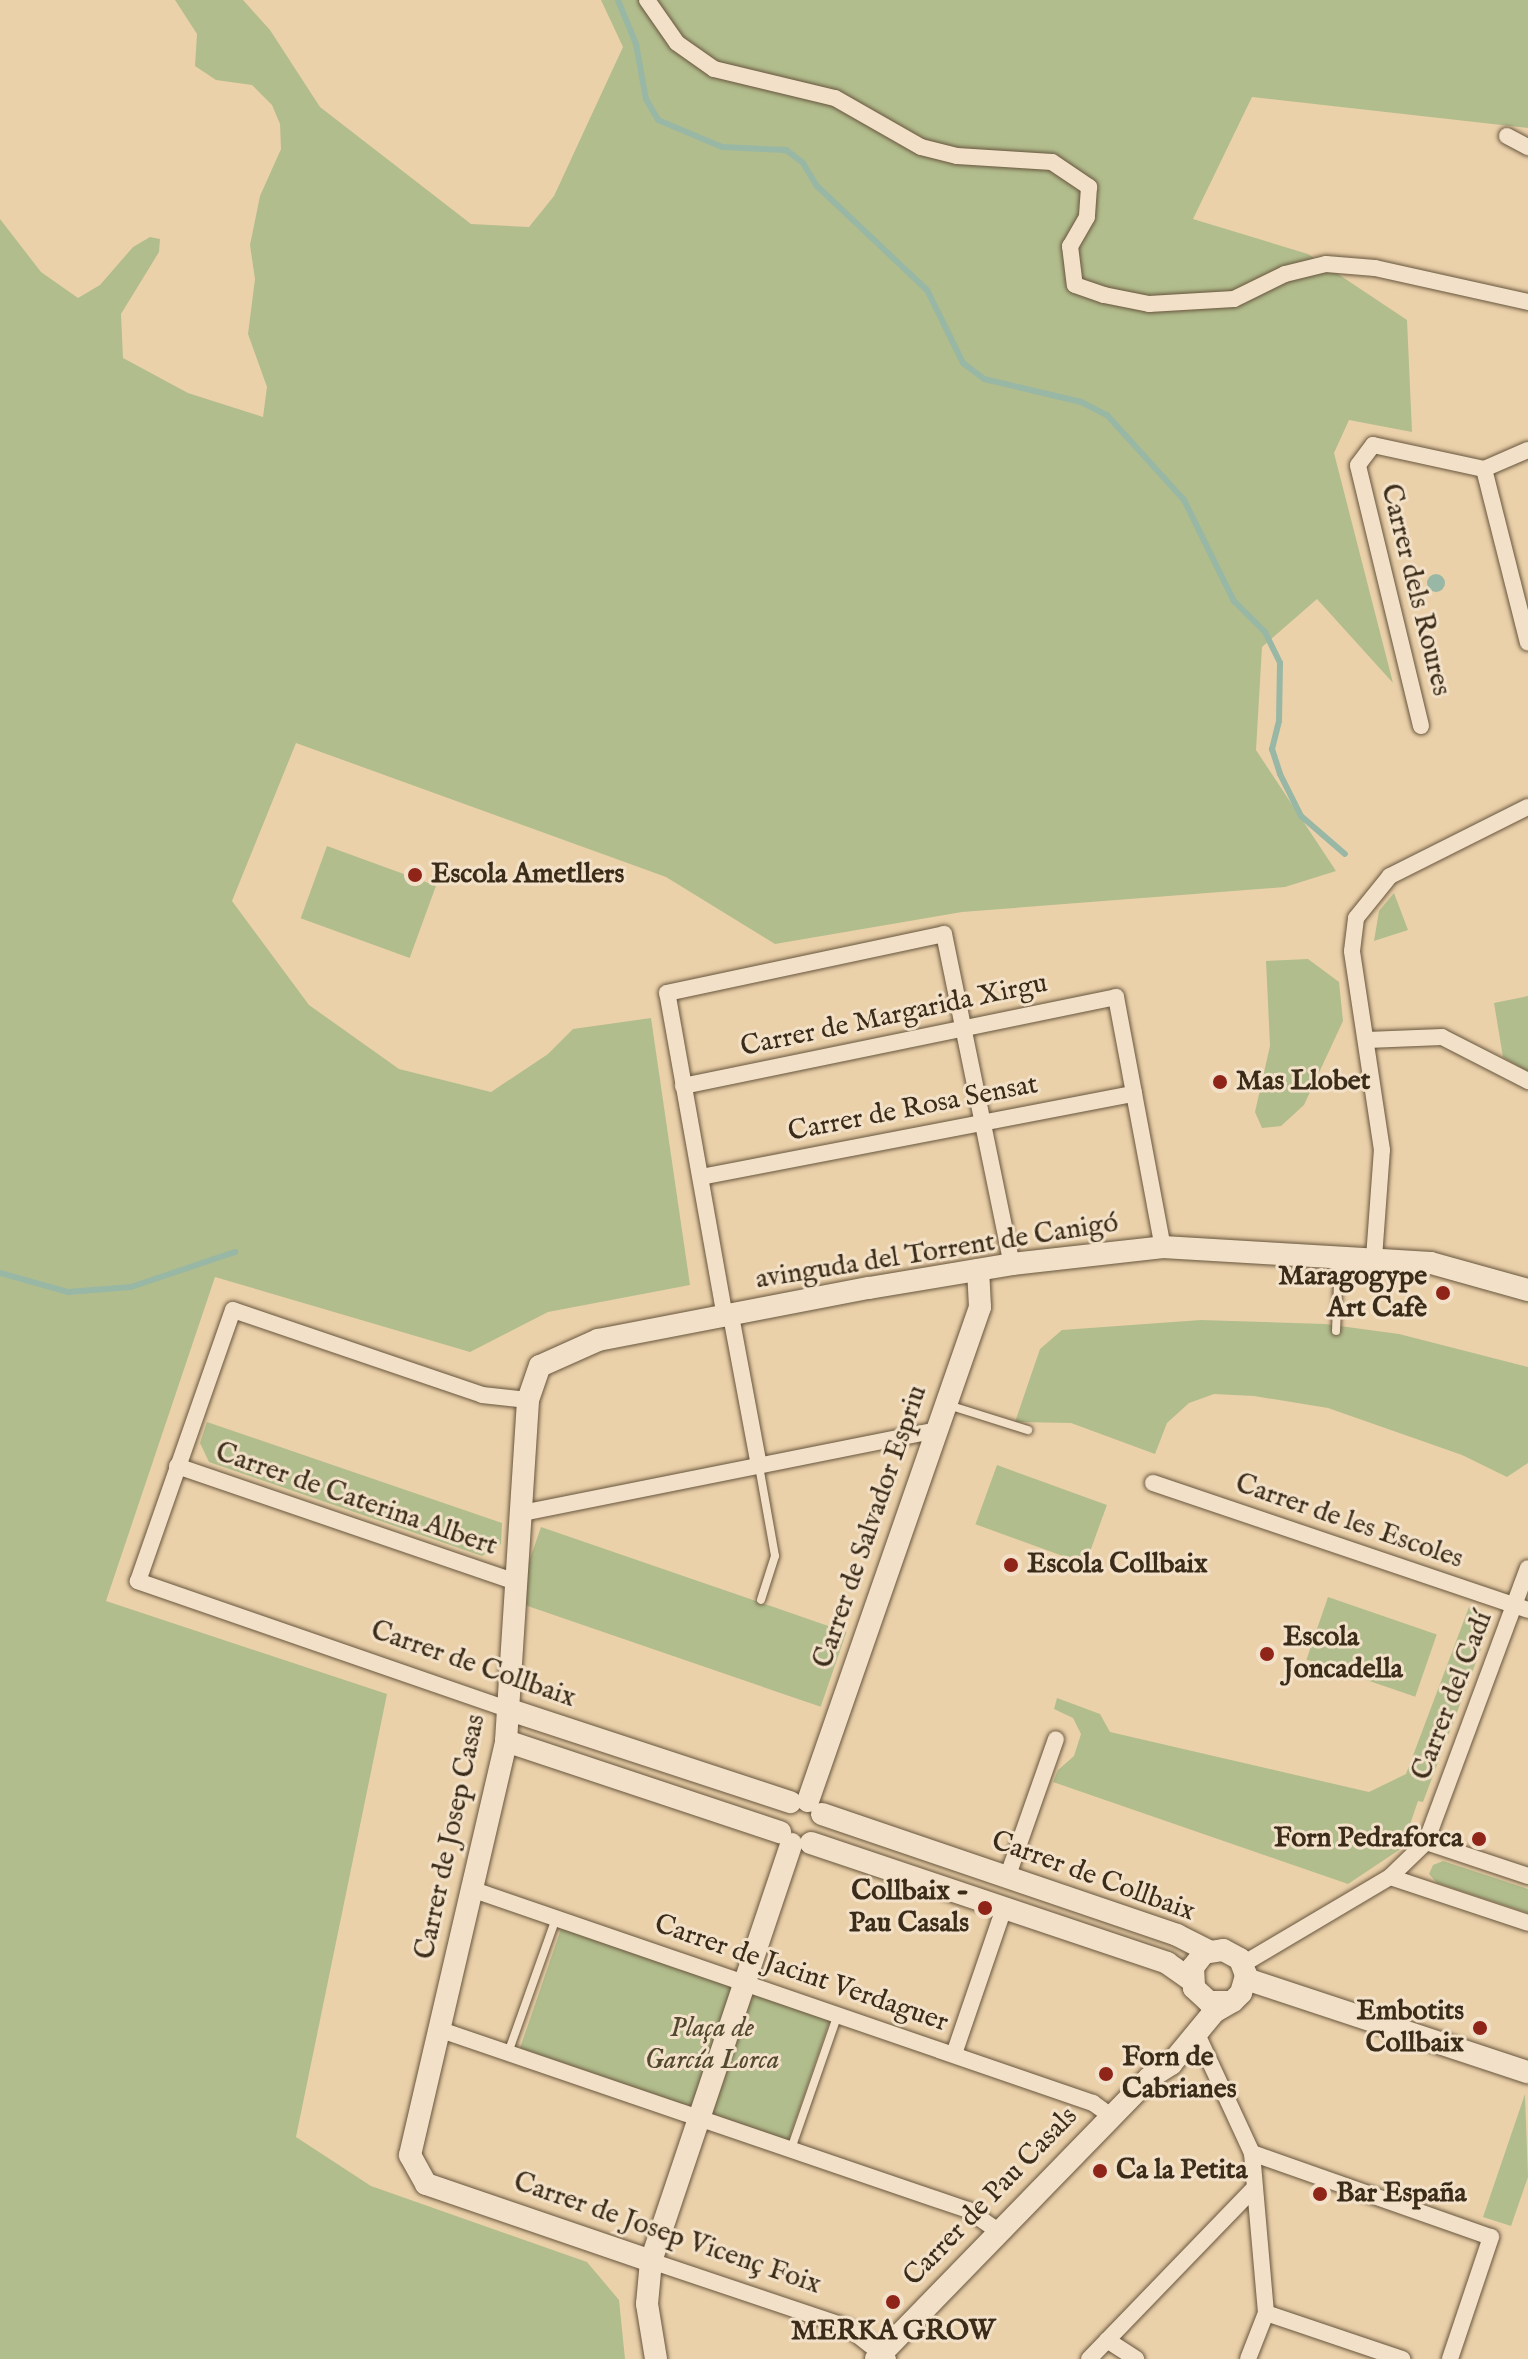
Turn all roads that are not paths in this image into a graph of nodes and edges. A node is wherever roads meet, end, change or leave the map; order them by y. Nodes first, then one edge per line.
1 (647, 0) edge
2 (1507, 136) dead end
3 (1528, 147) edge
4 (1528, 302) edge
5 (1528, 450) edge
6 (1484, 469) junction
7 (1528, 643) edge
8 (1421, 726) dead end
9 (1528, 807) edge
10 (964, 1029) junction
11 (1367, 1040) junction
12 (1528, 1081) edge
13 (683, 1086) junction
14 (1134, 1094) junction
15 (983, 1122) junction
16 (701, 1177) junction
17 (1163, 1247) junction
18 (1339, 1255) junction
19 (1374, 1258) junction
20 (1012, 1264) junction
21 (978, 1270) junction
22 (1528, 1290) edge
23 (728, 1316) junction
24 (1336, 1331) dead end
25 (528, 1400) junction
26 (945, 1404) junction
27 (936, 1430) junction
28 (1028, 1430) dead end
29 (759, 1465) junction
30 (177, 1466) junction
31 (1153, 1483) dead end
32 (522, 1513) junction
33 (1528, 1568) edge
34 (518, 1583) junction
35 (761, 1600) dead end
36 (1521, 1607) edge
37 (510, 1710) junction
38 (1056, 1739) dead end
39 (506, 1741) junction
40 (807, 1806) junction
41 (794, 1840) junction
42 (1426, 1842) junction
43 (1528, 1876) edge
44 (1390, 1877) junction
45 (1007, 1878) junction
46 (471, 1889) junction
47 (1004, 1908) junction
48 (556, 1918) junction
49 (1528, 1923) edge
50 (1208, 1951) junction
51 (1244, 1971) junction
52 (745, 1981) junction
53 (1195, 1988) junction
54 (1229, 2002) junction
55 (838, 2013) junction
56 (438, 2029) junction
57 (1197, 2034) junction
58 (508, 2053) junction
59 (954, 2054) junction
60 (1528, 2072) edge
61 (1149, 2078) junction
62 (1111, 2116) junction
63 (699, 2117) junction
64 (791, 2149) junction
65 (1252, 2153) junction
66 (426, 2184) joint
67 (1252, 2190) junction
68 (999, 2232) junction
69 (651, 2261) junction
70 (1266, 2313) junction
71 (1107, 2340) junction
72 (882, 2357) edge
73 (1094, 2357) edge
74 (656, 2359) edge
75 (1136, 2359) edge
76 (1248, 2359) edge
77 (1402, 2359) edge
78 (1450, 2359) edge

1 - 4 street
2 - 3 street
5 - 6 street
6 - 7 street
6 - 8 street, Carrer dels Roures
9 - 11 street
10 - 13 street, Carrer de Margarida Xirgu
10 - 13 street
10 - 14 street, Carrer de Margarida Xirgu
10 - 15 street
11 - 12 street
11 - 19 street
13 - 16 street
14 - 15 street, Carrer de Rosa Sensat
14 - 17 street
15 - 16 street, Carrer de Rosa Sensat
15 - 20 street
16 - 23 street
17 - 18 street, avinguda del Torrent de Canigó
17 - 20 street, avinguda del Torrent de Canigó
18 - 19 street, avinguda del Torrent de Canigó
18 - 24 lane
19 - 22 street, avinguda del Torrent de Canigó
20 - 21 street, avinguda del Torrent de Canigó
21 - 23 street, avinguda del Torrent de Canigó
21 - 26 street, Carrer de Salvador Espriu
23 - 25 street, avinguda del Torrent de Canigó
23 - 29 street
25 - 30 street
25 - 32 street, Carrer de Josep Casas
26 - 27 street, Carrer de Salvador Espriu
26 - 28 lane
27 - 29 street
27 - 40 street, Carrer de Salvador Espriu
29 - 32 street
29 - 35 lane
30 - 34 street, Carrer de Caterina Albert
30 - 37 street, Carrer de Collbaix
31 - 36 street, Carrer de les Escoles
32 - 34 street, Carrer de Josep Casas
33 - 36 street, Carrer del Cadí
34 - 37 street, Carrer de Josep Casas
36 - 42 street, Carrer del Cadí
37 - 39 street, Carrer de Josep Casas
37 - 40 street, Carrer de Collbaix
38 - 45 street
39 - 41 street, Carrer de Collbaix
39 - 46 street, Carrer de Josep Casas
40 - 41 street
40 - 41 street
40 - 45 street, Carrer de Collbaix
41 - 47 street, Carrer de Collbaix
41 - 52 street
42 - 43 street
42 - 44 street
44 - 49 street
44 - 51 street
45 - 50 street, Carrer de Collbaix
46 - 48 street, Carrer de Jacint Verdaguer
46 - 56 street, Carrer de Josep Casas
47 - 53 street, Carrer de Collbaix
47 - 59 street
48 - 52 street, Carrer de Jacint Verdaguer
48 - 58 lane
50 - 51 street
50 - 53 street
51 - 54 street
51 - 60 street
52 - 55 street, Carrer de Jacint Verdaguer
52 - 63 street
53 - 54 street
53 - 61 street, Carrer de Pau Casals
54 - 57 street, Carrer de Pau Casals
55 - 59 street, Carrer de Jacint Verdaguer
55 - 64 lane
56 - 58 street
56 - 66 street, Carrer de Josep Casas
57 - 61 street, Carrer de Pau Casals
57 - 65 street
58 - 63 street
59 - 62 street, Carrer de Jacint Verdaguer
61 - 62 street, Carrer de Pau Casals
62 - 68 street, Carrer de Pau Casals
63 - 64 street
63 - 69 street
64 - 68 street
65 - 67 street
65 - 78 street
66 - 69 street, Carrer de Josep Vicenç Foix
67 - 70 street
67 - 71 street
68 - 72 street, Carrer de Pau Casals
69 - 72 street, Carrer de Josep Vicenç Foix
69 - 74 street
70 - 76 street
70 - 77 street
71 - 73 street
71 - 75 street

